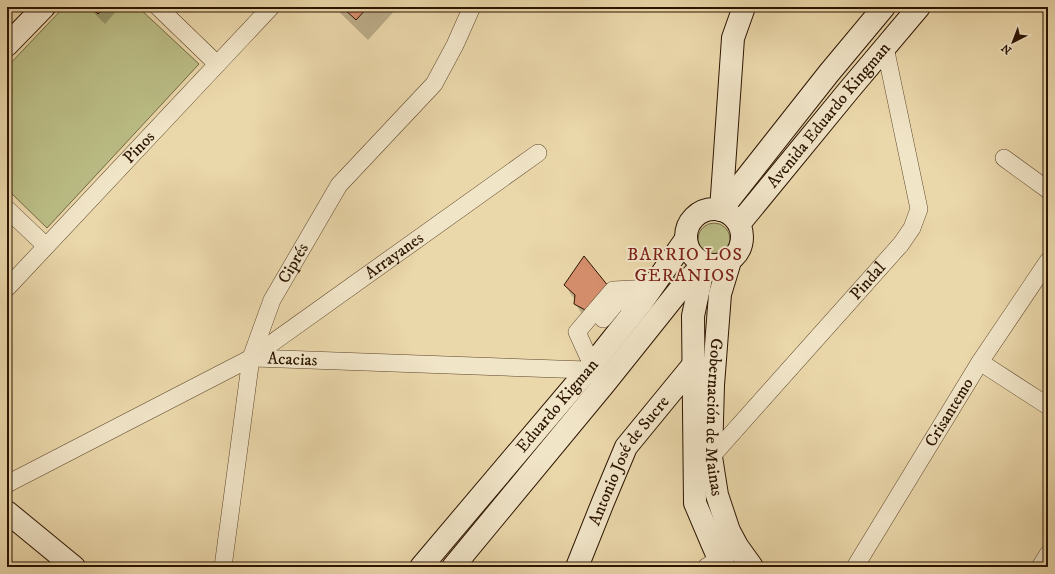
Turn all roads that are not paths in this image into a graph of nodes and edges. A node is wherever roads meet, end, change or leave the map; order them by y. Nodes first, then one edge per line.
1 (44, 7) edge
2 (158, 7) edge
3 (271, 7) edge
4 (471, 7) edge
5 (744, 7) edge
6 (884, 7) edge
7 (919, 7) edge
8 (7, 46) edge
9 (885, 47) junction
10 (217, 64) junction
11 (830, 73) junction
12 (848, 90) junction
13 (538, 153) dead end
14 (1004, 158) dead end
15 (1048, 190) edge
16 (7, 209) edge
17 (721, 210) junction
18 (739, 224) junction
19 (686, 239) junction
20 (46, 246) junction
21 (730, 261) junction
22 (1048, 261) edge
23 (704, 264) junction
24 (7, 288) edge
25 (647, 295) junction
26 (251, 358) junction
27 (980, 362) junction
28 (593, 364) junction
29 (694, 364) junction
30 (605, 382) junction
31 (1048, 406) edge
32 (703, 461) junction
33 (7, 484) edge
34 (7, 512) edge
35 (737, 546) junction
36 (1048, 554) edge
37 (717, 564) edge
38 (74, 567) edge
39 (223, 567) edge
40 (421, 567) edge
41 (453, 567) edge
42 (577, 567) edge
43 (752, 567) edge
44 (855, 567) edge
45 (1040, 567) edge

1 - 8 main road
2 - 10 street
3 - 10 street, Pinos
4 - 26 street, Ciprés
5 - 17 main road
6 - 11 main road, Avenida Eduardo Kingman
7 - 9 main road, Avenida Eduardo Kingman
9 - 12 main road, Avenida Eduardo Kingman
9 - 32 street, Pindal
10 - 20 street, Pinos
11 - 12 main road
11 - 17 main road, Avenida Eduardo Kingman
12 - 18 main road, Avenida Eduardo Kingman
13 - 26 street, Arrayanes
14 - 15 street
16 - 20 street
17 - 18 main road
17 - 19 main road
18 - 21 main road
19 - 23 main road
19 - 25 main road, Eduardo Kigman
20 - 24 street, Pinos
21 - 23 main road
21 - 32 main road, Gobernación de Mainas
22 - 27 street, Crisantemo
23 - 29 main road, Gobernación de Mainas
23 - 30 main road, Eduardo Kigman
25 - 28 main road, Eduardo Kigman
25 - 28 street
26 - 28 street, Acacias
26 - 33 street, Acacias
26 - 39 street, Ciprés
27 - 31 street
27 - 44 street, Crisantemo
28 - 30 street
28 - 40 main road, Eduardo Kigman
29 - 32 main road, Gobernación de Mainas
29 - 42 main road, Antonio José de Sucre
30 - 41 main road, Eduardo Kigman
32 - 35 main road, Gobernación de Mainas
32 - 37 main road, Gobernación de Mainas
34 - 38 main road
35 - 37 street
35 - 43 main road, Gobernación de Mainas
36 - 45 street

